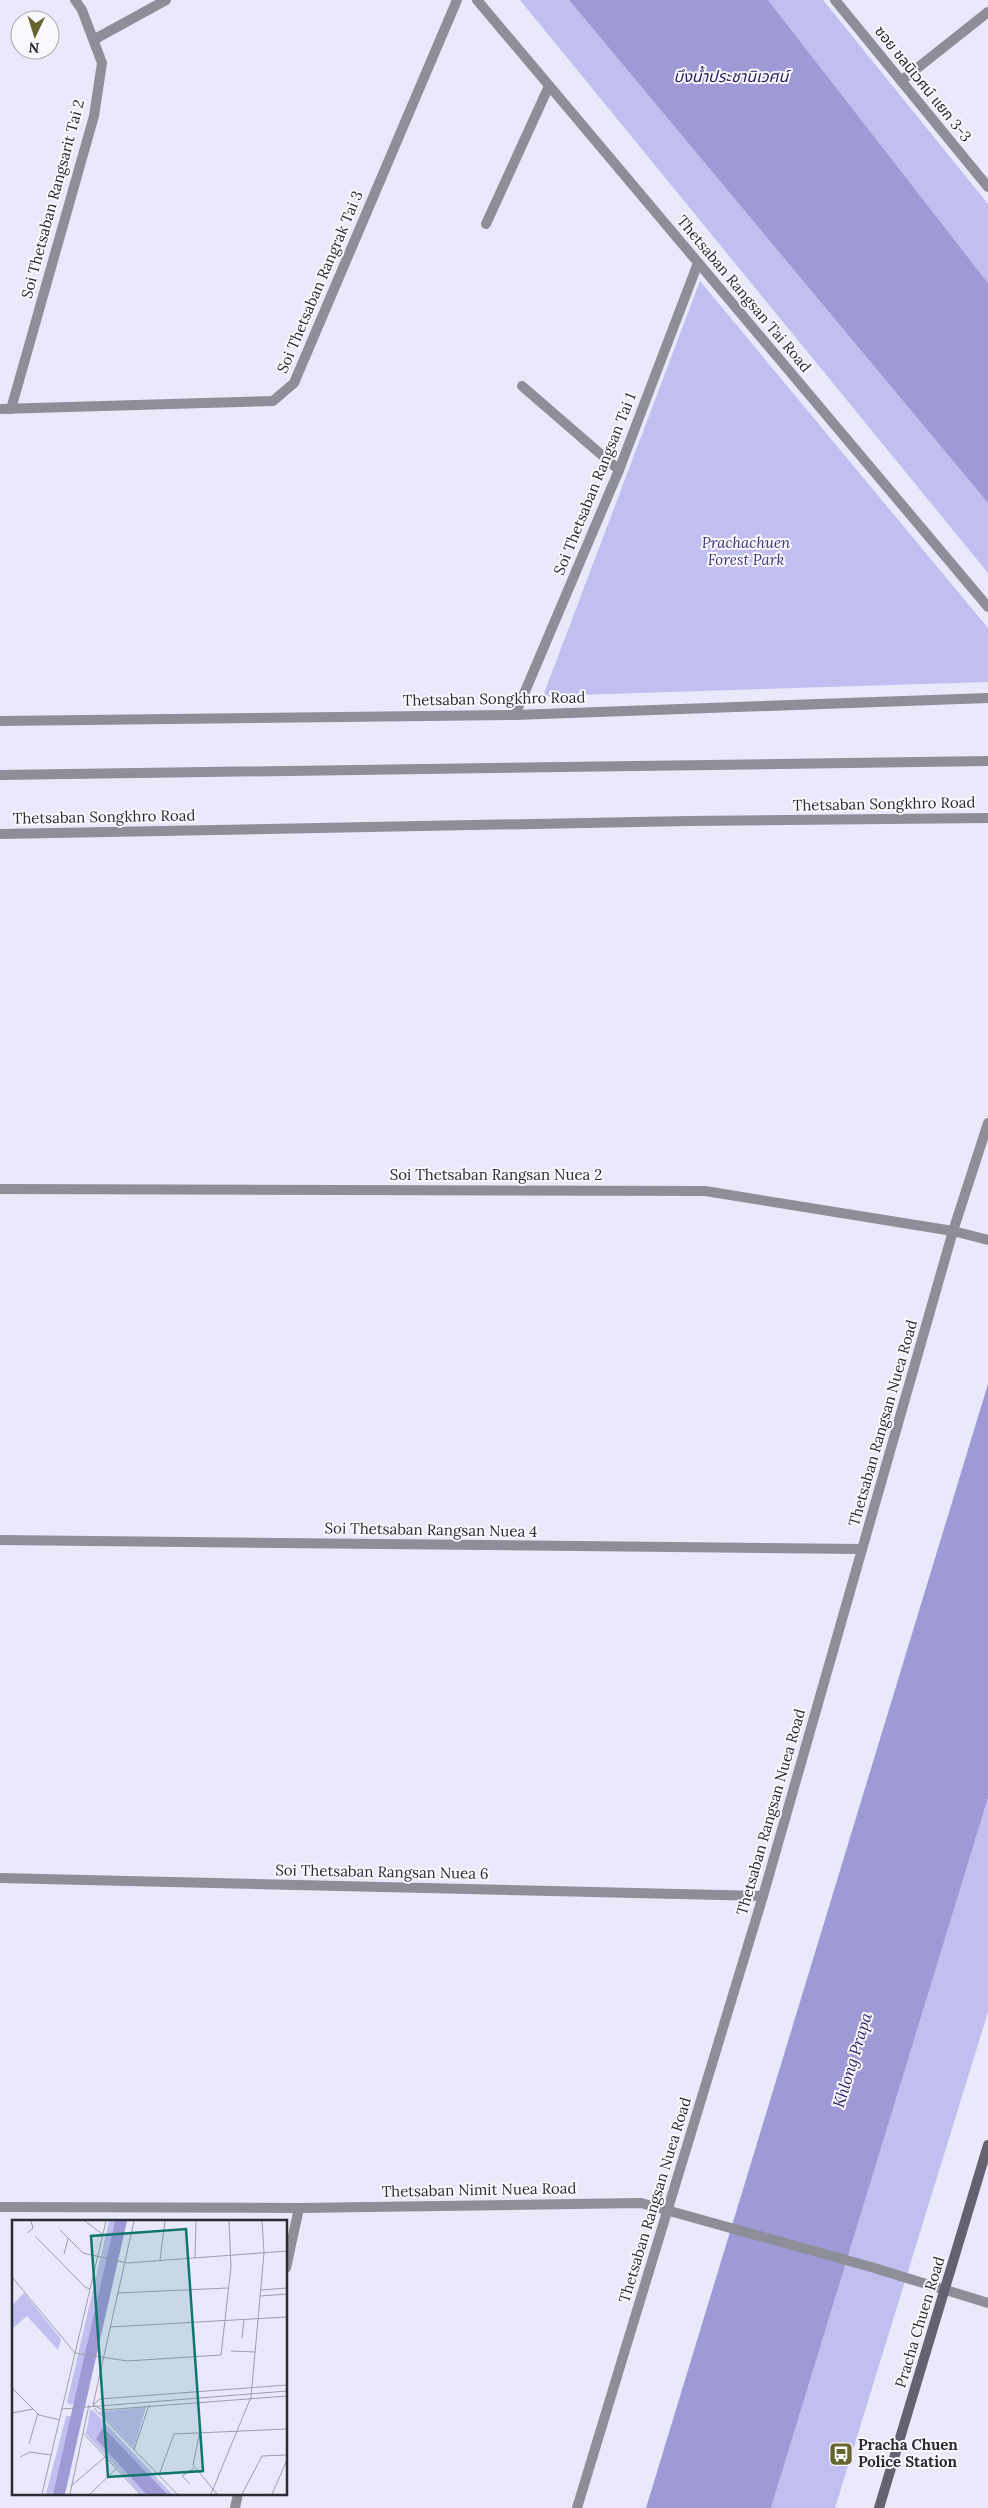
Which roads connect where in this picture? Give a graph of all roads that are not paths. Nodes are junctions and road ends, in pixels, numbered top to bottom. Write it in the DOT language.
graph roads {
  1 [pos="74,0"];
  2 [pos="166,0"];
  3 [pos="457,0"];
  4 [pos="477,0"];
  5 [pos="836,0"];
  6 [pos="988,12"];
  7 [pos="95,39"];
  8 [pos="902,81"];
  9 [pos="549,86"];
  10 [pos="988,187"];
  11 [pos="486,224"];
  12 [pos="698,262"];
  13 [pos="522,386"];
  14 [pos="5,409"];
  15 [pos="619,470"];
  16 [pos="988,607"];
  17 [pos="988,698"];
  18 [pos="515,715"];
  19 [pos="0,721"];
  20 [pos="988,761"];
  21 [pos="0,775"];
  22 [pos="988,818"];
  23 [pos="0,834"];
  24 [pos="988,1123"];
  25 [pos="0,1189"];
  26 [pos="953,1231"];
  27 [pos="988,1240"];
  28 [pos="0,1540"];
  29 [pos="862,1549"];
  30 [pos="0,1878"];
  31 [pos="763,1896"];
  32 [pos="988,2144"];
  33 [pos="0,2207"];
  34 [pos="299,2208"];
  35 [pos="668,2208"];
  36 [pos="288,2259"];
  37 [pos="945,2290"];
  38 [pos="988,2303"];
  39 [pos="577,2508"];
  40 [pos="879,2508"];
  1 -- 7 [label="street, Soi Thetsaban Rangsarit Tai 2"];
  2 -- 7 [label="street"];
  3 -- 14 [label="street, Soi Thetsaban Rangrak Tai 3"];
  4 -- 9 [label="street, Thetsaban Rangsan Tai Road"];
  5 -- 8 [label="street, ซอย ชลนิเวศน์ แยก 3-3"];
  6 -- 8 [label="street"];
  7 -- 14 [label="street, Soi Thetsaban Rangsarit Tai 2"];
  8 -- 10 [label="street, ซอย ชลนิเวศน์ แยก 3-3"];
  9 -- 11 [label="street"];
  9 -- 12 [label="street, Thetsaban Rangsan Tai Road"];
  12 -- 15 [label="street, Soi Thetsaban Rangsan Tai 1"];
  12 -- 16 [label="street, Thetsaban Rangsan Tai Road"];
  13 -- 15 [label="street"];
  15 -- 18 [label="street, Soi Thetsaban Rangsan Tai 1"];
  17 -- 18 [label="street, Thetsaban Songkhro Road"];
  18 -- 19 [label="street, Thetsaban Songkhro Road"];
  20 -- 21 [label="street"];
  22 -- 23 [label="street, Thetsaban Songkhro Road"];
  24 -- 26 [label="street, Thetsaban Rangsan Nuea Road"];
  25 -- 26 [label="street, Soi Thetsaban Rangsan Nuea 2"];
  26 -- 27 [label="street, Soi Thetsaban Rangsan Nuea 2"];
  26 -- 29 [label="street, Thetsaban Rangsan Nuea Road"];
  28 -- 29 [label="street, Soi Thetsaban Rangsan Nuea 4"];
  29 -- 31 [label="street, Thetsaban Rangsan Nuea Road"];
  30 -- 31 [label="street, Soi Thetsaban Rangsan Nuea 6"];
  31 -- 35 [label="street, Thetsaban Rangsan Nuea Road"];
  32 -- 37 [label="main road, Pracha Chuen Road"];
  33 -- 34 [label="street, Thetsaban Nimit Nuea Road"];
  34 -- 35 [label="street, Thetsaban Nimit Nuea Road"];
  34 -- 36 [label="street"];
  35 -- 37 [label="street, Thetsaban Nimit Nuea Road"];
  35 -- 39 [label="street, Thetsaban Rangsan Nuea Road"];
  37 -- 38 [label="street, Thetsaban Nimit Nuea Road"];
  37 -- 40 [label="main road, Pracha Chuen Road"];
}
